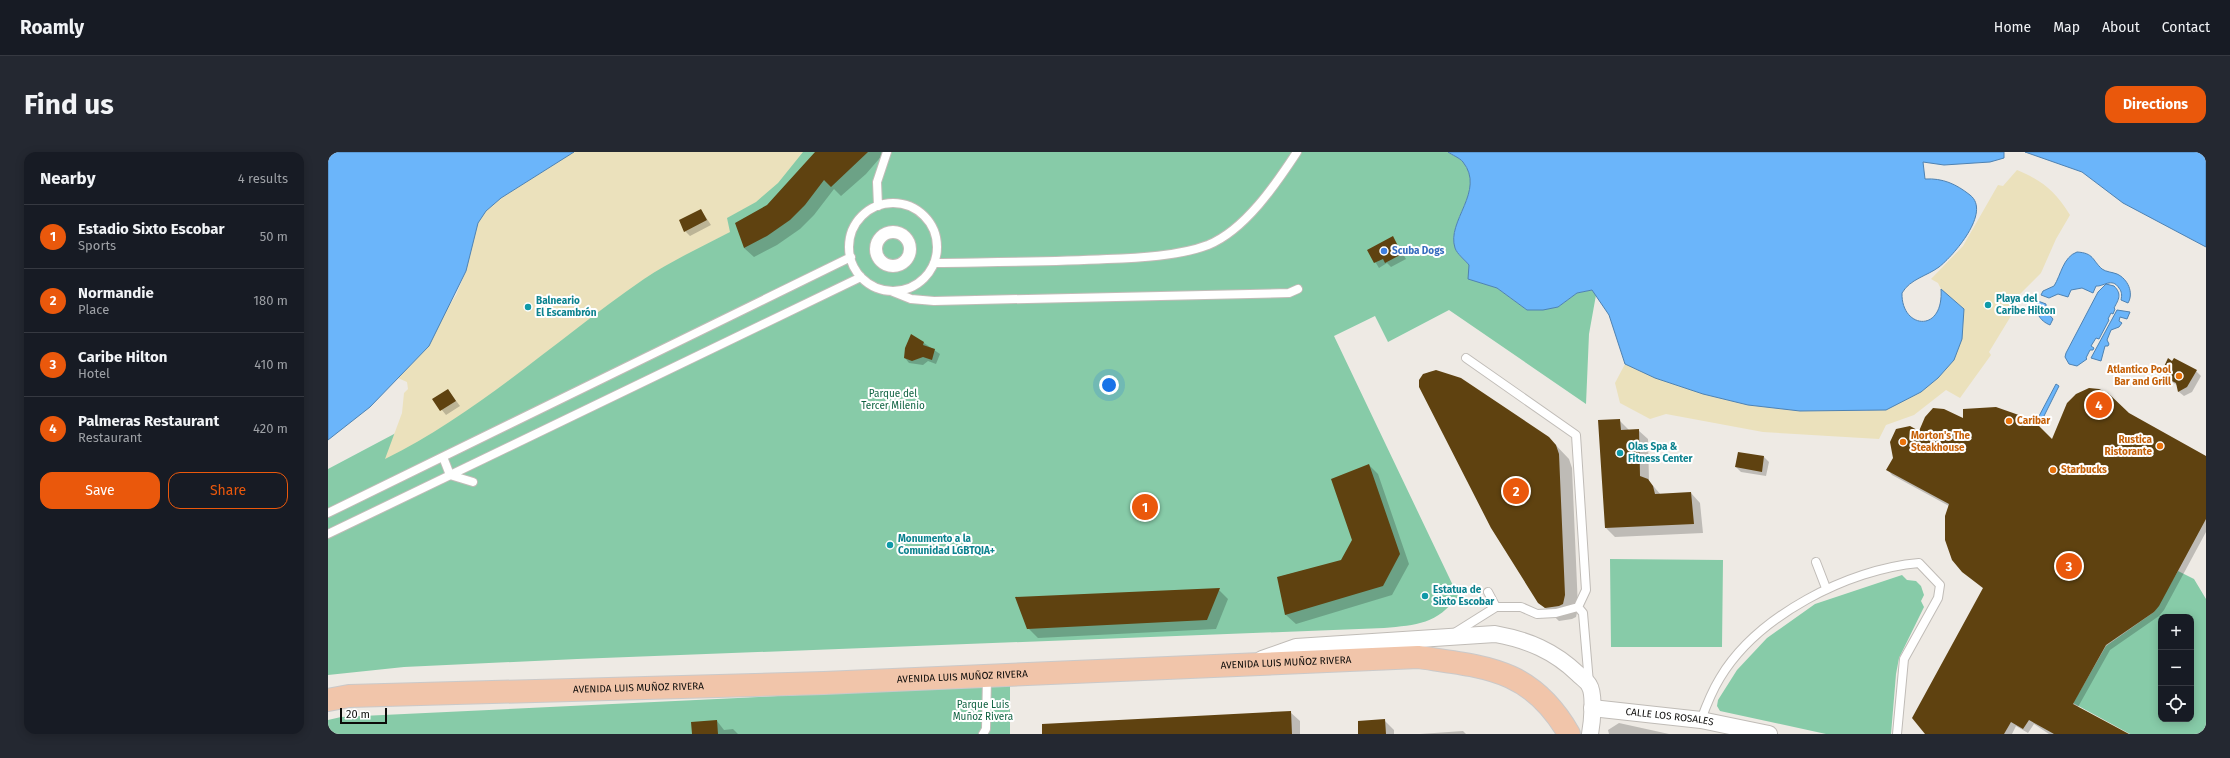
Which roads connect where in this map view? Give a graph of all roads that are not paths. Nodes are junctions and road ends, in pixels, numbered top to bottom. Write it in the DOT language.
graph roads {
  1 [pos="887,152"];
  2 [pos="1297,152"];
  3 [pos="878,206"];
  4 [pos="851,257"];
  5 [pos="934,263"];
  6 [pos="861,277"];
  7 [pos="1298,289"];
  8 [pos="891,291"];
  9 [pos="1466,358"];
  10 [pos="443,458"];
  11 [pos="450,475"];
  12 [pos="473,482"];
  13 [pos="328,512"];
  14 [pos="328,534"];
  15 [pos="1816,562"];
  16 [pos="1826,588"];
  17 [pos="1488,592"];
  18 [pos="1496,607"];
  19 [pos="1578,607"];
  20 [pos="1448,636"];
  21 [pos="1251,663"];
  22 [pos="987,676"];
  23 [pos="1590,685"];
  24 [pos="328,700"];
  25 [pos="1592,708"];
  26 [pos="1701,720"];
  27 [pos="986,732"];
  28 [pos="1569,734"];
  29 [pos="1590,734"];
  30 [pos="1769,734"];
  31 [pos="1897,734"];
  1 -- 3 [label="lane"];
  2 -- 5 [label="lane"];
  3 -- 4 [label="lane"];
  3 -- 5 [label="lane"];
  4 -- 6 [label="lane"];
  4 -- 10 [label="lane"];
  5 -- 8 [label="lane"];
  6 -- 8 [label="lane"];
  6 -- 11 [label="lane"];
  7 -- 8 [label="lane"];
  9 -- 19 [label="lane"];
  10 -- 11 [label="lane"];
  10 -- 13 [label="lane"];
  11 -- 12 [label="lane"];
  11 -- 14 [label="lane"];
  15 -- 16 [label="lane"];
  16 -- 26 [label="lane"];
  16 -- 31 [label="lane"];
  17 -- 18 [label="lane"];
  18 -- 19 [label="lane"];
  18 -- 20 [label="lane"];
  19 -- 23 [label="lane"];
  20 -- 21 [label="street"];
  20 -- 23 [label="street"];
  21 -- 22 [label="main road, AVENIDA LUIS MUÑOZ RIVERA"];
  21 -- 28 [label="main road, AVENIDA LUIS MUÑOZ RIVERA"];
  22 -- 24 [label="main road, AVENIDA LUIS MUÑOZ RIVERA"];
  22 -- 27 [label="lane"];
  23 -- 25 [label="street"];
  25 -- 26 [label="street, CALLE LOS ROSALES"];
  25 -- 29 [label="street"];
  26 -- 30 [label="street, CALLE LOS ROSALES"];
}
